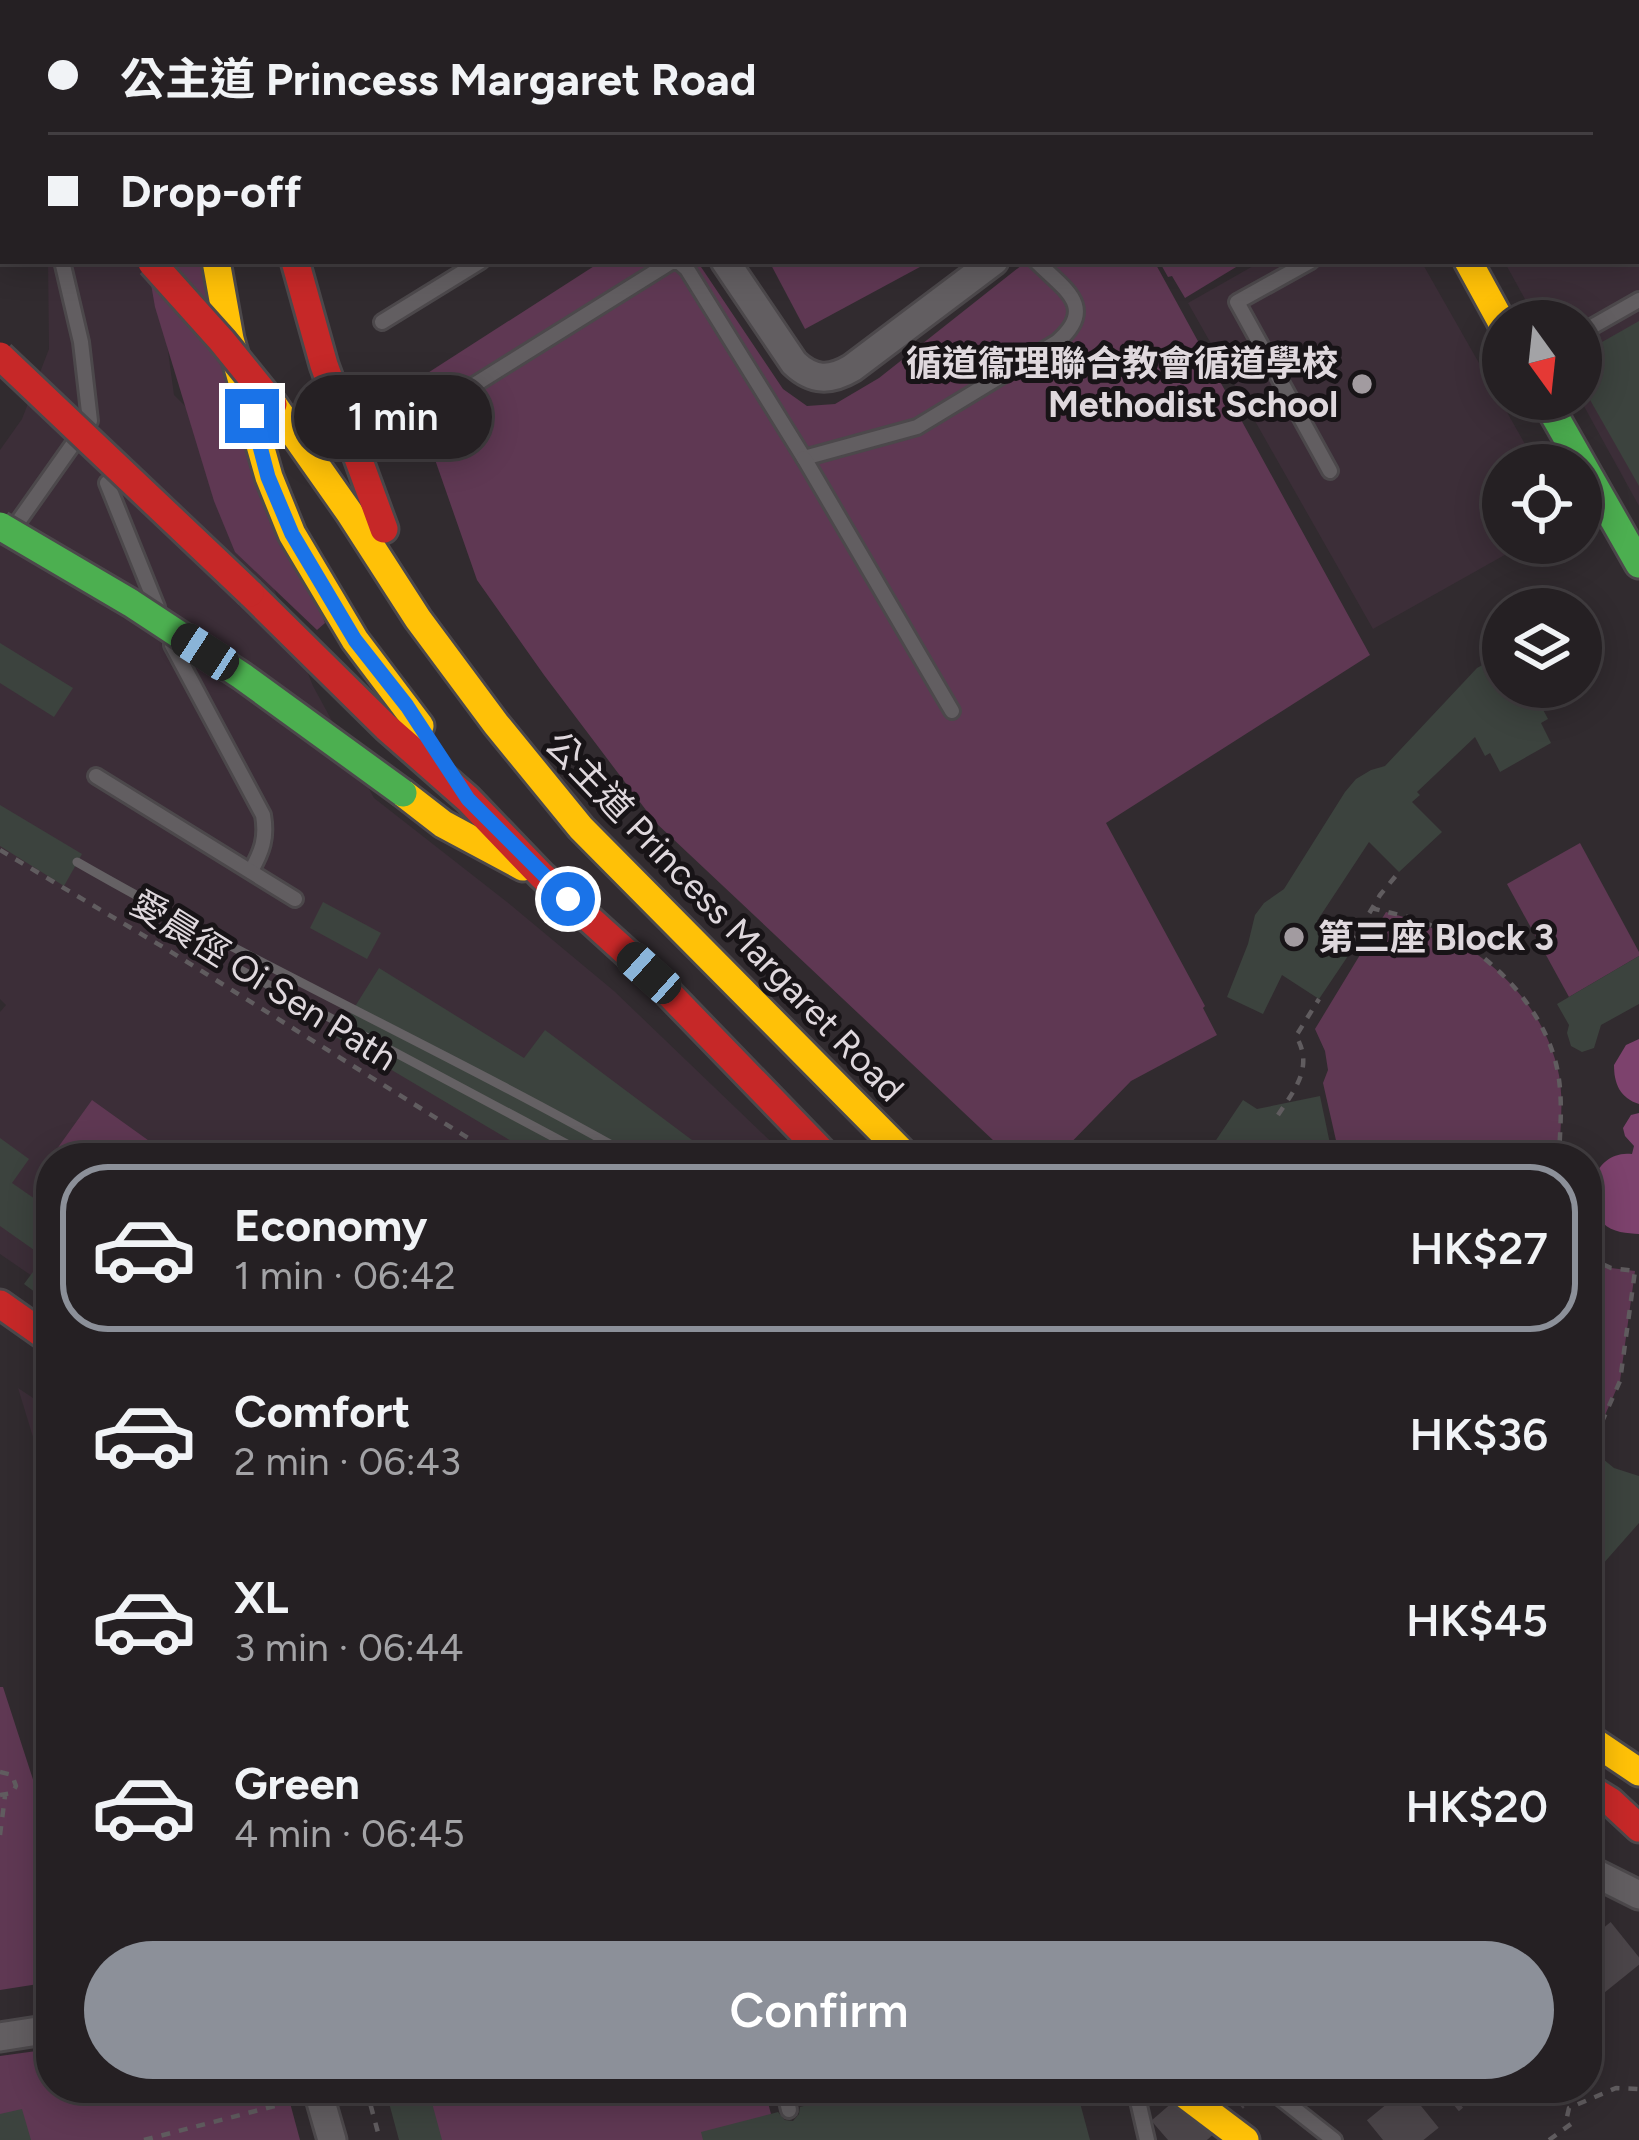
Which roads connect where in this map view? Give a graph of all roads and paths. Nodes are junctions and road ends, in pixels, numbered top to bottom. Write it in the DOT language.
graph roads {
  1 [pos="63,264"];
  2 [pos="153,264"];
  3 [pos="217,264"];
  4 [pos="296,264"];
  5 [pos="476,264"];
  6 [pos="667,264"];
  7 [pos="681,264"];
  8 [pos="727,264"];
  9 [pos="990,264"];
  10 [pos="1039,264"];
  11 [pos="1306,264"];
  12 [pos="1470,264"];
  13 [pos="1489,300"];
  14 [pos="1639,301"];
  15 [pos="1602,321"];
  16 [pos="382,322"];
  17 [pos="0,356"];
  18 [pos="434,410"];
  19 [pos="1557,420"];
  20 [pos="90,421"];
  21 [pos="804,458"];
  22 [pos="1330,471"];
  23 [pos="0,526"];
  24 [pos="0,547"];
  25 [pos="1639,564"];
  26 [pos="418,619"];
  27 [pos="952,711"];
  28 [pos="96,776"];
  29 [pos="468,799"];
  30 [pos="0,850"];
  31 [pos="251,871"];
  32 [pos="1399,872"];
  33 [pos="541,875"];
  34 [pos="296,899"];
  35 [pos="1371,908"];
  36 [pos="1351,944"];
  37 [pos="1319,999"];
  38 [pos="1277,1114"];
  39 [pos="476,1143"];
  40 [pos="813,1143"];
  41 [pos="893,1143"];
  42 [pos="1560,1143"];
  43 [pos="1602,1264"];
  44 [pos="0,1304"];
  45 [pos="36,1329"];
  46 [pos="1602,1425"];
  47 [pos="1602,1747"];
  48 [pos="0,1772"];
  49 [pos="1639,1772"];
  50 [pos="3,1796"];
  51 [pos="1602,1796"];
  52 [pos="1,1807"];
  53 [pos="1639,1828"];
  54 [pos="0,1835"];
  55 [pos="1602,1876"];
  56 [pos="1639,1895"];
  57 [pos="36,2031"];
  58 [pos="0,2037"];
  59 [pos="1639,2089"];
  60 [pos="1602,2093"];
  61 [pos="274,2103"];
  62 [pos="314,2103"];
  63 [pos="370,2103"];
  64 [pos="787,2103"];
  65 [pos="1138,2103"];
  66 [pos="1196,2103"];
  67 [pos="1287,2103"];
  68 [pos="1579,2103"];
  69 [pos="789,2110"];
  70 [pos="144,2140"];
  71 [pos="332,2140"];
  72 [pos="380,2140"];
  73 [pos="1147,2140"];
  74 [pos="1245,2140"];
  75 [pos="1334,2140"];
  76 [pos="1550,2140"];
  1 -- 20 [label="lane"];
  2 -- 26 [label="main road, 公主道 Princess Margaret Road, bridge"];
  3 -- 29 [label="main road"];
  4 -- 26 [label="main road"];
  5 -- 16 [label="lane"];
  6 -- 18 [label="lane"];
  7 -- 21 [label="lane"];
  8 -- 9 [label="street"];
  10 -- 21 [label="lane"];
  11 -- 22 [label="lane"];
  12 -- 13 [label="main road"];
  14 -- 15 [label="lane"];
  17 -- 29 [label="main road, bridge"];
  19 -- 25 [label="main road"];
  20 -- 24 [label="lane"];
  20 -- 31 [label="lane"];
  21 -- 27 [label="lane"];
  23 -- 33 [label="main road, bridge"];
  26 -- 41 [label="main road, 公主道 Princess Margaret Road"];
  28 -- 31 [label="lane"];
  29 -- 33 [label="main road"];
  30 -- 39 [label="path, 愛晨徑 Oi Sen Path"];
  31 -- 34 [label="lane"];
  32 -- 35 [label="path"];
  33 -- 40 [label="main road"];
  35 -- 36 [label="path"];
  35 -- 42 [label="path"];
  37 -- 38 [label="path"];
  43 -- 46 [label="path"];
  44 -- 45 [label="main road"];
  47 -- 49 [label="main road"];
  48 -- 50 [label="path"];
  50 -- 52 [label="path"];
  51 -- 53 [label="main road"];
  52 -- 54 [label="path"];
  55 -- 56 [label="street"];
  57 -- 58 [label="street"];
  59 -- 60 [label="path"];
  61 -- 70 [label="path"];
  62 -- 71 [label="street"];
  63 -- 72 [label="path"];
  64 -- 69 [label="lane"];
  65 -- 73 [label="lane"];
  66 -- 74 [label="main road"];
  67 -- 75 [label="lane"];
  68 -- 76 [label="path"];
}
